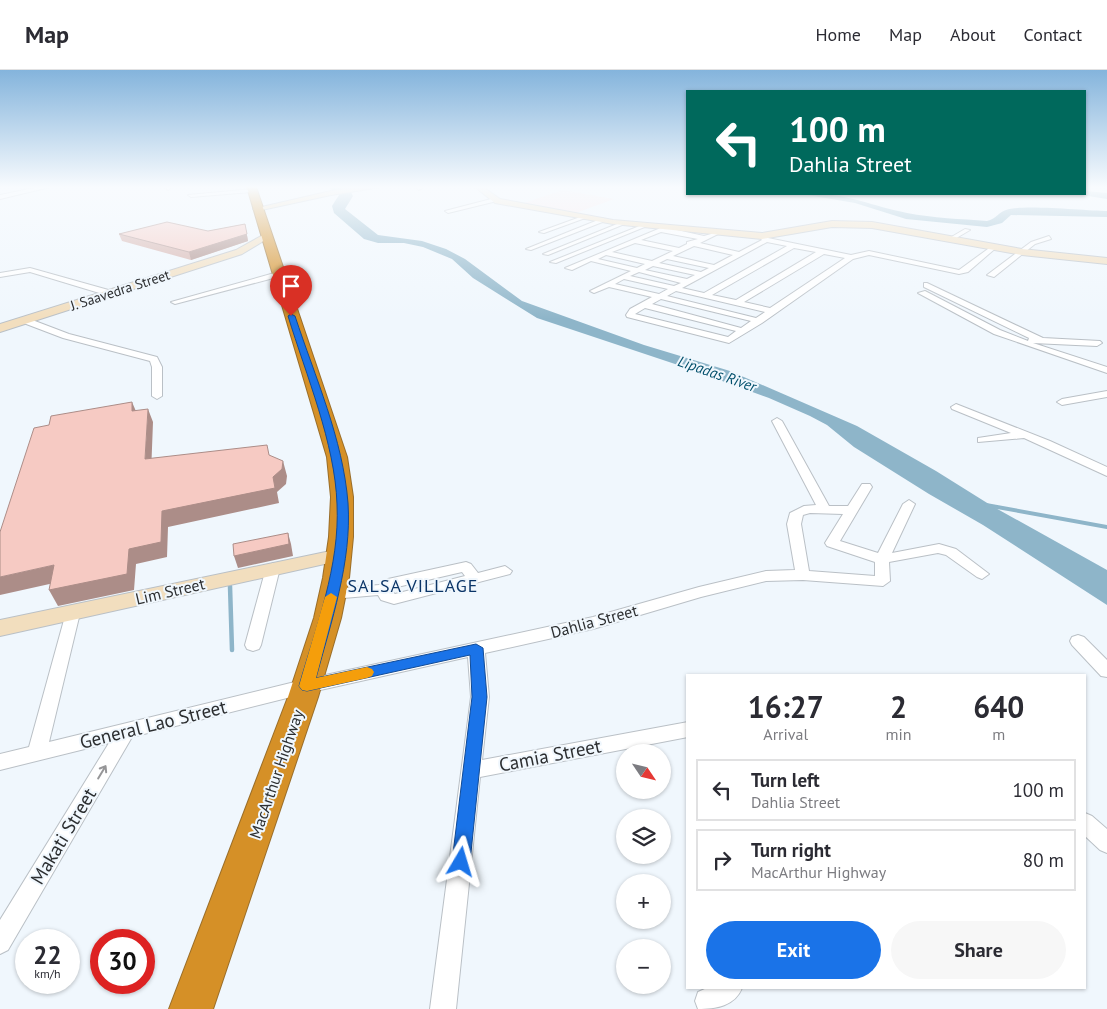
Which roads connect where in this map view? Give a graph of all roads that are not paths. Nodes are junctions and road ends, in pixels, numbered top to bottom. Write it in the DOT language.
graph roads {
  1 [pos="264,231"];
  2 [pos="545,231"];
  3 [pos="575,231"];
  4 [pos="604,231"];
  5 [pos="632,231"];
  6 [pos="658,231"];
  7 [pos="671,231"];
  8 [pos="677,231"];
  9 [pos="807,231"];
  10 [pos="907,231"];
  11 [pos="966,231"];
  12 [pos="542,232"];
  13 [pos="648,235"];
  14 [pos="715,236"];
  15 [pos="704,238"];
  16 [pos="764,238"];
  17 [pos="1049,238"];
  18 [pos="951,239"];
  19 [pos="634,241"];
  20 [pos="692,244"];
  21 [pos="794,245"];
  22 [pos="620,246"];
  23 [pos="742,246"];
  24 [pos="994,247"];
  25 [pos="751,248"];
  26 [pos="529,249"];
  27 [pos="638,250"];
  28 [pos="679,250"];
  29 [pos="823,251"];
  30 [pos="689,252"];
  31 [pos="1022,252"];
  32 [pos="606,253"];
  33 [pos="272,254"];
  34 [pos="546,254"];
  35 [pos="657,254"];
  36 [pos="740,254"];
  37 [pos="666,256"];
  38 [pos="851,257"];
  39 [pos="718,258"];
  40 [pos="591,259"];
  41 [pos="727,260"];
  42 [pos="1107,261"];
  43 [pos="554,262"];
  44 [pos="652,263"];
  45 [pos="715,267"];
  46 [pos="569,268"];
  47 [pos="637,270"];
  48 [pos="702,274"];
  49 [pos="0,275"];
  50 [pos="783,275"];
  51 [pos="991,275"];
  52 [pos="622,277"];
  53 [pos="688,282"];
  54 [pos="816,282"];
  55 [pos="607,284"];
  56 [pos="927,285"];
  57 [pos="675,289"];
  58 [pos="594,291"];
  59 [pos="941,292"];
  60 [pos="109,293"];
  61 [pos="705,296"];
  62 [pos="660,297"];
  63 [pos="175,302"];
  64 [pos="737,303"];
  65 [pos="645,305"];
  66 [pos="772,312"];
  67 [pos="24,320"];
  68 [pos="759,321"];
  69 [pos="0,328"];
  70 [pos="744,331"];
  71 [pos="1040,340"];
  72 [pos="1022,342"];
  73 [pos="1097,343"];
  74 [pos="1107,370"];
  75 [pos="1107,394"];
  76 [pos="158,396"];
  77 [pos="1062,402"];
  78 [pos="956,407"];
  79 [pos="777,421"];
  80 [pos="1026,435"];
  81 [pos="982,440"];
  82 [pos="1107,472"];
  83 [pos="866,487"];
  84 [pos="909,504"];
  85 [pos="824,508"];
  86 [pos="852,510"];
  87 [pos="340,554"];
  88 [pos="882,559"];
  89 [pos="273,568"];
  90 [pos="505,571"];
  91 [pos="982,574"];
  92 [pos="803,575"];
  93 [pos="332,594"];
  94 [pos="72,613"];
  95 [pos="0,628"];
  96 [pos="1078,641"];
  97 [pos="253,645"];
  98 [pos="476,648"];
  99 [pos="1107,671"];
  100 [pos="307,686"];
  101 [pos="686,729"];
  102 [pos="126,731"];
  103 [pos="37,753"];
  104 [pos="0,762"];
  105 [pos="472,770"];
  106 [pos="1086,824"];
  107 [pos="1107,843"];
  108 [pos="0,942"];
  109 [pos="728,989"];
  110 [pos="707,999"];
  111 [pos="191,1009"];
  112 [pos="443,1009"];
  1 -- 33 [label="highway, MacArthur Highway"];
  2 -- 12 [label="street"];
  3 -- 26 [label="street"];
  4 -- 34 [label="street"];
  5 -- 43 [label="street"];
  6 -- 13 [label="street"];
  7 -- 15 [label="street"];
  8 -- 14 [label="street"];
  9 -- 16 [label="street"];
  10 -- 18 [label="street"];
  11 -- 18 [label="street"];
  13 -- 19 [label="street"];
  13 -- 20 [label="street"];
  14 -- 15 [label="street"];
  14 -- 16 [label="street"];
  15 -- 20 [label="street"];
  16 -- 21 [label="street"];
  16 -- 25 [label="street"];
  17 -- 31 [label="street"];
  18 -- 24 [label="street"];
  19 -- 22 [label="street"];
  19 -- 28 [label="street"];
  20 -- 28 [label="street"];
  20 -- 36 [label="street"];
  21 -- 29 [label="street"];
  21 -- 61 [label="street"];
  22 -- 27 [label="street"];
  22 -- 32 [label="street"];
  23 -- 25 [label="street"];
  24 -- 31 [label="street"];
  24 -- 38 [label="street"];
  25 -- 36 [label="street"];
  28 -- 30 [label="street"];
  28 -- 37 [label="street"];
  29 -- 38 [label="street"];
  29 -- 50 [label="street"];
  31 -- 42 [label="street"];
  31 -- 51 [label="street"];
  32 -- 40 [label="street"];
  32 -- 44 [label="street"];
  33 -- 60 [label="street, J. Saavedra Street"];
  33 -- 63 [label="street"];
  33 -- 87 [label="highway, MacArthur Highway"];
  35 -- 37 [label="street"];
  36 -- 41 [label="street"];
  37 -- 44 [label="street"];
  37 -- 45 [label="street"];
  38 -- 54 [label="street"];
  39 -- 41 [label="street"];
  40 -- 46 [label="street"];
  40 -- 47 [label="street"];
  41 -- 45 [label="street"];
  44 -- 47 [label="street"];
  44 -- 48 [label="street"];
  45 -- 48 [label="street"];
  47 -- 52 [label="street"];
  47 -- 53 [label="street"];
  48 -- 53 [label="street"];
  49 -- 60 [label="street"];
  50 -- 54 [label="street"];
  50 -- 64 [label="street"];
  52 -- 55 [label="street"];
  52 -- 57 [label="street"];
  53 -- 57 [label="street"];
  54 -- 66 [label="street"];
  55 -- 58 [label="street"];
  55 -- 62 [label="street"];
  56 -- 59 [label="street"];
  57 -- 61 [label="street"];
  57 -- 62 [label="street"];
  59 -- 71 [label="street"];
  59 -- 72 [label="street"];
  60 -- 67 [label="street, J. Saavedra Street"];
  61 -- 64 [label="street"];
  62 -- 65 [label="street"];
  62 -- 68 [label="street"];
  64 -- 66 [label="street"];
  65 -- 70 [label="street"];
  65 -- 70 [label="street"];
  66 -- 68 [label="street"];
  67 -- 69 [label="street, J. Saavedra Street"];
  67 -- 76 [label="street"];
  68 -- 70 [label="street"];
  71 -- 72 [label="street"];
  71 -- 73 [label="street"];
  72 -- 74 [label="street"];
  75 -- 77 [label="street"];
  78 -- 80 [label="street"];
  79 -- 85 [label="street"];
  80 -- 81 [label="street"];
  80 -- 82 [label="street"];
  83 -- 86 [label="street"];
  84 -- 88 [label="street"];
  85 -- 86 [label="street"];
  85 -- 92 [label="street"];
  86 -- 88 [label="street"];
  87 -- 89 [label="street, Lim Street"];
  87 -- 93 [label="highway, MacArthur Highway"];
  88 -- 91 [label="street"];
  88 -- 92 [label="street, Dahlia Street"];
  89 -- 94 [label="street, Lim Street"];
  89 -- 97 [label="street"];
  90 -- 93 [label="street"];
  92 -- 98 [label="street, Dahlia Street"];
  93 -- 100 [label="highway, MacArthur Highway"];
  94 -- 95 [label="street, Lim Street"];
  94 -- 103 [label="street"];
  96 -- 99 [label="street"];
  98 -- 100 [label="street, Dahlia Street"];
  98 -- 105 [label="street"];
  100 -- 102 [label="street, General Lao Street"];
  100 -- 111 [label="highway, MacArthur Highway"];
  101 -- 105 [label="street, Camia Street"];
  102 -- 103 [label="street, General Lao Street"];
  108 -- 102 [label="street, Makati Street, one-way"];
  103 -- 104 [label="street, General Lao Street"];
  105 -- 112 [label="street"];
  106 -- 107 [label="street"];
  109 -- 110 [label="street"];
}
